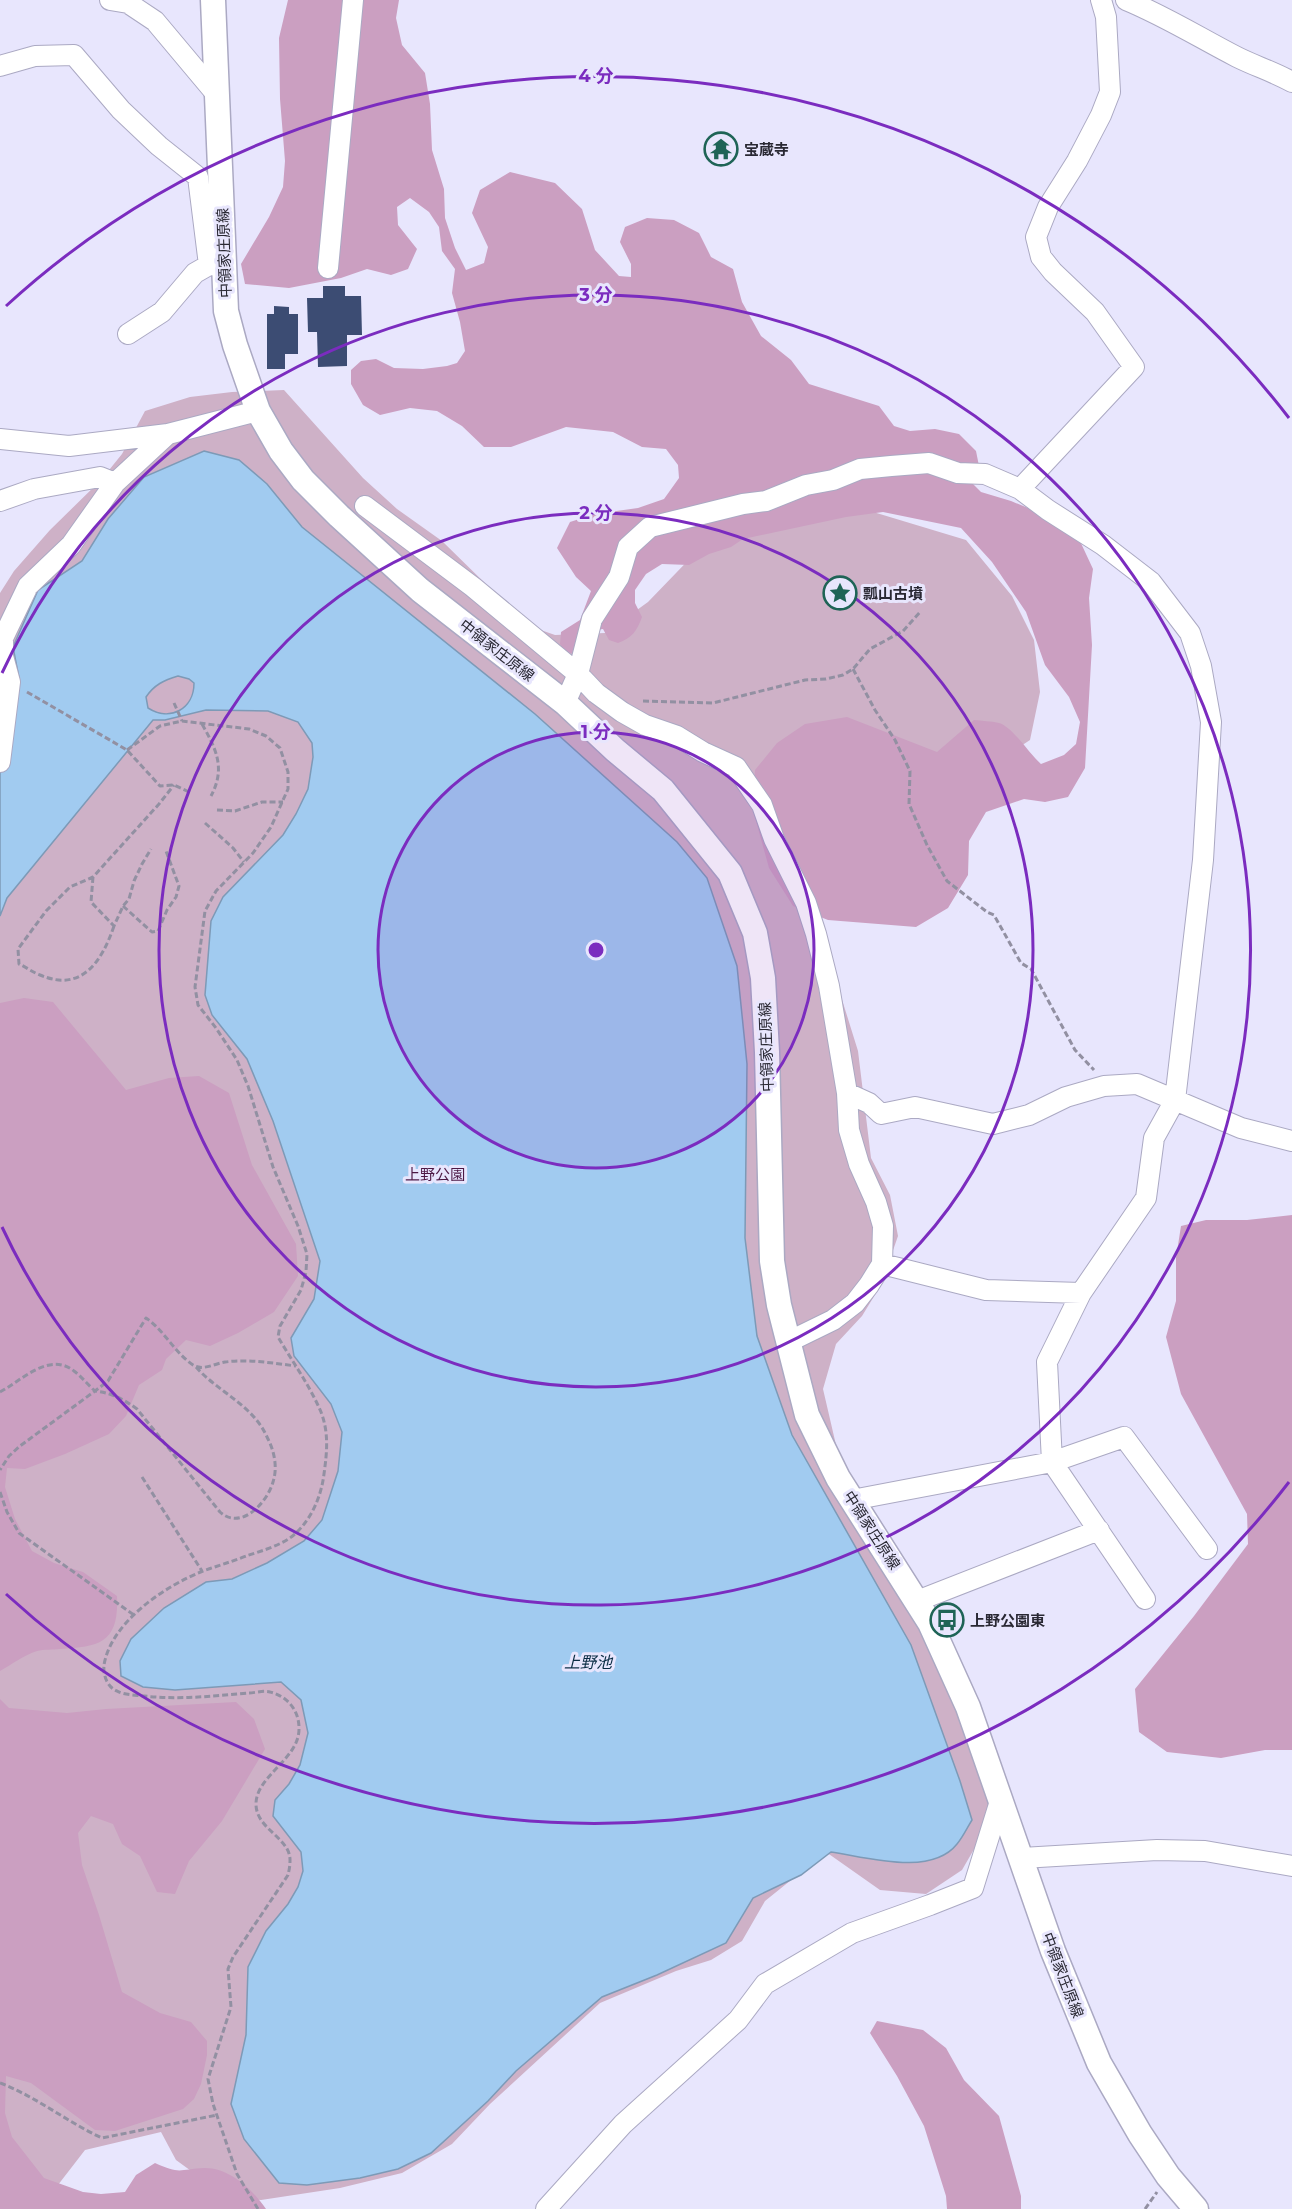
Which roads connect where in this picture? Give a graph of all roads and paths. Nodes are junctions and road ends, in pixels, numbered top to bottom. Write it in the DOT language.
graph roads {
  1 [pos="110,0"];
  2 [pos="213,0"];
  3 [pos="352,0"];
  4 [pos="1101,0"];
  5 [pos="1126,0"];
  6 [pos="0,66"];
  7 [pos="1292,82"];
  8 [pos="217,95"];
  9 [pos="217,265"];
  10 [pos="328,268"];
  11 [pos="128,334"];
  12 [pos="258,411"];
  13 [pos="168,434"];
  14 [pos="0,439"];
  15 [pos="115,483"];
  16 [pos="1020,489"];
  17 [pos="0,501"];
  18 [pos="365,506"];
  19 [pos="921,611"];
  20 [pos="853,669"];
  21 [pos="578,674"];
  22 [pos="10,682"];
  23 [pos="633,697"];
  24 [pos="174,703"];
  25 [pos="565,703"];
  26 [pos="182,721"];
  27 [pos="202,724"];
  28 [pos="127,750"];
  29 [pos="0,762"];
  30 [pos="174,785"];
  31 [pos="189,792"];
  32 [pos="212,796"];
  33 [pos="283,802"];
  34 [pos="217,810"];
  35 [pos="205,823"];
  36 [pos="151,849"];
  37 [pos="166,851"];
  38 [pos="244,862"];
  39 [pos="93,877"];
  40 [pos="123,906"];
  41 [pos="114,926"];
  42 [pos="1104,1086"];
  43 [pos="847,1093"];
  44 [pos="1175,1100"];
  45 [pos="1292,1141"];
  46 [pos="882,1264"];
  47 [pos="1081,1293"];
  48 [pos="788,1342"];
  49 [pos="296,1366"];
  50 [pos="196,1367"];
  51 [pos="95,1391"];
  52 [pos="0,1392"];
  53 [pos="1052,1462"];
  54 [pos="0,1470"];
  55 [pos="142,1477"];
  56 [pos="0,1492"];
  57 [pos="852,1500"];
  58 [pos="1099,1530"];
  59 [pos="1207,1549"];
  60 [pos="202,1571"];
  61 [pos="1145,1599"];
  62 [pos="916,1601"];
  63 [pos="134,1615"];
  64 [pos="1001,1798"];
  65 [pos="1022,1858"];
  66 [pos="1292,1866"];
  67 [pos="0,2083"];
  68 [pos="216,2115"];
  69 [pos="258,2209"];
  70 [pos="546,2209"];
  71 [pos="1196,2209"];
  1 -- 8 [label="street"];
  2 -- 8 [label="main road, 中領家庄原線"];
  3 -- 10 [label="street"];
  4 -- 16 [label="street"];
  5 -- 7 [label="street"];
  6 -- 9 [label="street"];
  8 -- 9 [label="main road, 中領家庄原線"];
  9 -- 11 [label="street"];
  9 -- 12 [label="main road, 中領家庄原線"];
  12 -- 13 [label="street"];
  12 -- 25 [label="main road, 中領家庄原線"];
  13 -- 14 [label="street"];
  13 -- 15 [label="street"];
  15 -- 17 [label="street"];
  15 -- 22 [label="street"];
  16 -- 21 [label="street"];
  16 -- 44 [label="street"];
  18 -- 21 [label="street"];
  19 -- 20 [label="path"];
  20 -- 23 [label="path"];
  20 -- 42 [label="path"];
  21 -- 25 [label="street"];
  21 -- 43 [label="street"];
  22 -- 28 [label="path"];
  22 -- 29 [label="street"];
  24 -- 26 [label="path"];
  25 -- 48 [label="main road, 中領家庄原線"];
  26 -- 27 [label="path"];
  26 -- 28 [label="path"];
  27 -- 32 [label="path"];
  27 -- 33 [label="path"];
  28 -- 30 [label="path"];
  30 -- 31 [label="path"];
  30 -- 39 [label="path"];
  33 -- 34 [label="path"];
  33 -- 38 [label="path"];
  35 -- 38 [label="path"];
  36 -- 40 [label="path"];
  37 -- 40 [label="path"];
  38 -- 49 [label="path"];
  39 -- 41 [label="path"];
  39 -- 41 [label="path"];
  40 -- 41 [label="path"];
  42 -- 43 [label="street"];
  42 -- 44 [label="street"];
  43 -- 46 [label="street"];
  44 -- 45 [label="street"];
  44 -- 47 [label="street"];
  46 -- 47 [label="street"];
  46 -- 48 [label="street"];
  47 -- 53 [label="street"];
  48 -- 57 [label="main road, 中領家庄原線"];
  49 -- 50 [label="path"];
  49 -- 60 [label="path"];
  50 -- 51 [label="path"];
  50 -- 51 [label="path"];
  51 -- 52 [label="path"];
  51 -- 54 [label="path"];
  53 -- 57 [label="street"];
  53 -- 58 [label="street"];
  53 -- 59 [label="street"];
  55 -- 60 [label="path"];
  56 -- 63 [label="path"];
  57 -- 62 [label="main road, 中領家庄原線"];
  58 -- 61 [label="street"];
  58 -- 62 [label="street"];
  60 -- 63 [label="path"];
  62 -- 64 [label="main road, 中領家庄原線"];
  63 -- 68 [label="path"];
  64 -- 65 [label="main road, 中領家庄原線"];
  64 -- 70 [label="street"];
  65 -- 66 [label="street"];
  65 -- 71 [label="main road, 中領家庄原線"];
  67 -- 68 [label="path"];
  68 -- 69 [label="path"];
}
